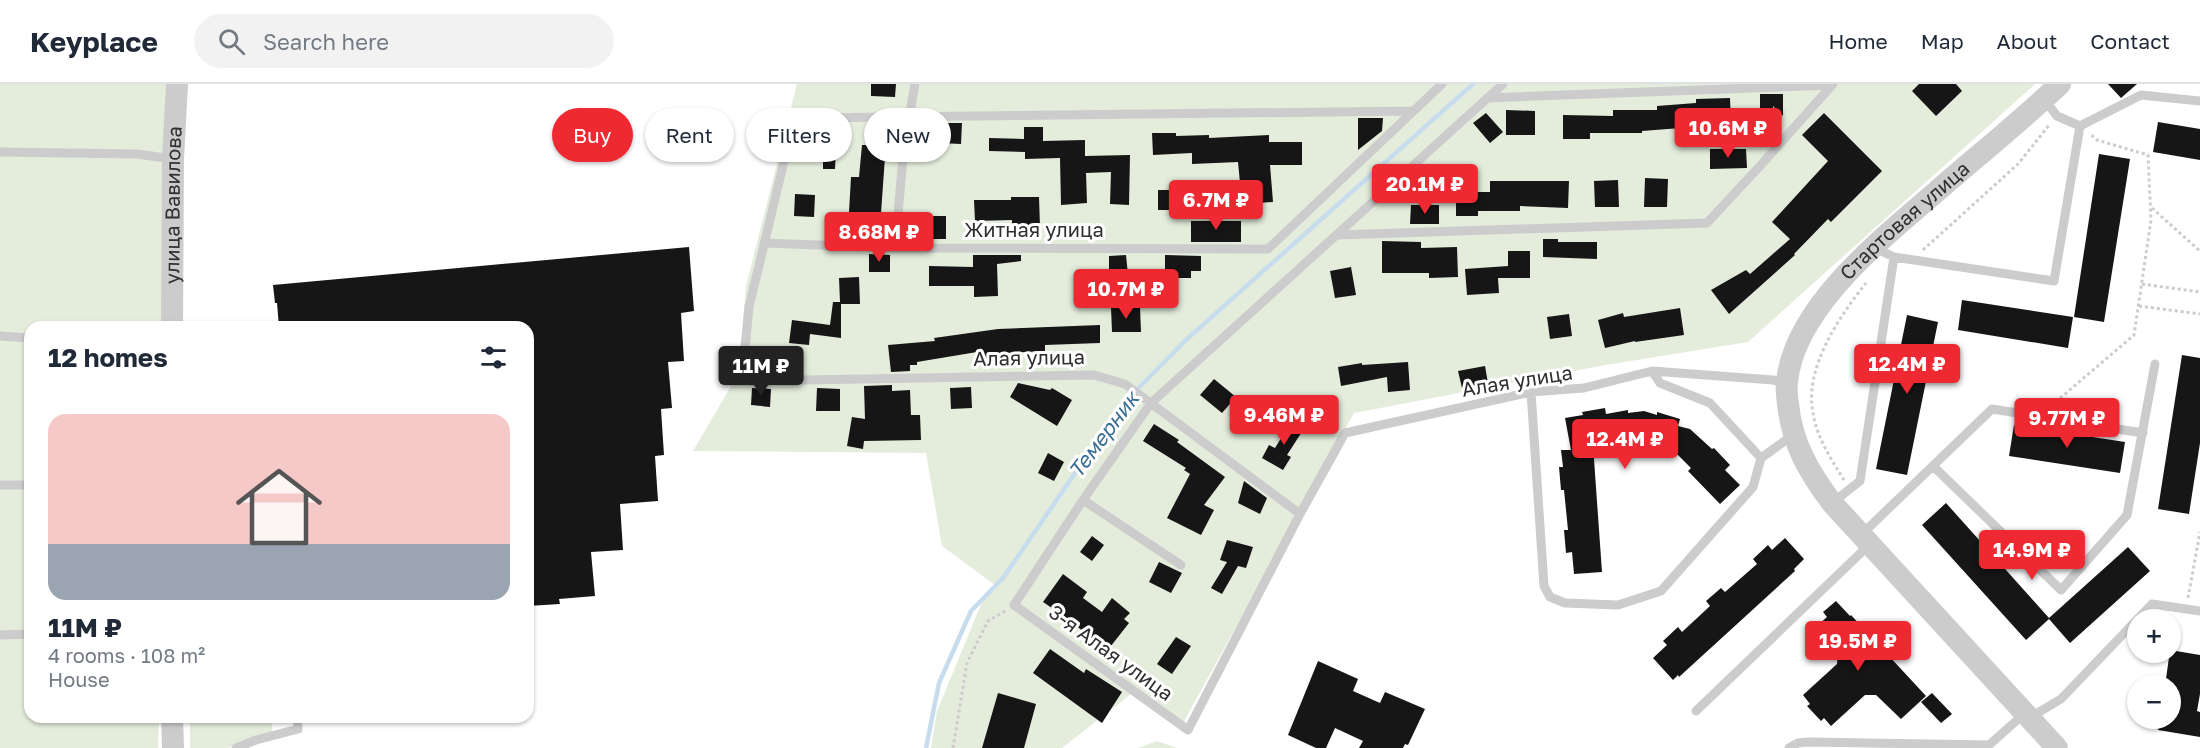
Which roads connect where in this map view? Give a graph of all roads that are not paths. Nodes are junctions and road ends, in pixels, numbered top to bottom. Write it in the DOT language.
graph roads {
  1 [pos="177,84"];
  2 [pos="915,84"];
  3 [pos="1442,84"];
  4 [pos="1503,84"];
  5 [pos="1832,84"];
  6 [pos="1487,98"];
  7 [pos="2054,100"];
  8 [pos="2200,101"];
  9 [pos="911,108"];
  10 [pos="1412,111"];
  11 [pos="951,117"];
  12 [pos="864,118"];
  13 [pos="2080,126"];
  14 [pos="0,152"];
  15 [pos="173,159"];
  16 [pos="903,162"];
  17 [pos="1337,235"];
  18 [pos="764,243"];
  19 [pos="1872,247"];
  20 [pos="896,248"];
  21 [pos="1894,257"];
  22 [pos="172,321"];
  23 [pos="0,336"];
  24 [pos="24,338"];
  25 [pos="744,360"];
  26 [pos="2155,364"];
  27 [pos="1652,371"];
  28 [pos="750,381"];
  29 [pos="1786,383"];
  30 [pos="1531,392"];
  31 [pos="1151,402"];
  32 [pos="2143,433"];
  33 [pos="1793,435"];
  34 [pos="1761,458"];
  35 [pos="1933,466"];
  36 [pos="0,485"];
  37 [pos="24,485"];
  38 [pos="1083,500"];
  39 [pos="1832,503"];
  40 [pos="1300,514"];
  41 [pos="1866,539"];
  42 [pos="1181,566"];
  43 [pos="2200,611"];
  44 [pos="24,634"];
  45 [pos="0,635"];
  46 [pos="1696,711"];
  47 [pos="2027,715"];
  48 [pos="172,723"];
  49 [pos="298,723"];
  50 [pos="1188,730"];
  51 [pos="173,748"];
  52 [pos="236,748"];
  53 [pos="1789,748"];
  54 [pos="2057,748"];
  1 -- 15 [label="street, улица Вавилова"];
  2 -- 9 [label="lane"];
  3 -- 10 [label="lane"];
  4 -- 6 [label="lane"];
  5 -- 6 [label="lane"];
  5 -- 17 [label="lane"];
  6 -- 17 [label="lane"];
  7 -- 13 [label="lane"];
  7 -- 19 [label="street, Стартовая улица"];
  8 -- 13 [label="lane"];
  10 -- 11 [label="lane"];
  10 -- 20 [label="lane, Житная улица"];
  12 -- 18 [label="lane"];
  13 -- 21 [label="lane"];
  14 -- 15 [label="lane"];
  15 -- 22 [label="street, улица Вавилова"];
  16 -- 20 [label="lane"];
  17 -- 31 [label="lane"];
  18 -- 20 [label="lane, Житная улица"];
  18 -- 25 [label="lane"];
  19 -- 21 [label="lane"];
  19 -- 29 [label="street, Стартовая улица"];
  21 -- 39 [label="lane"];
  23 -- 24 [label="lane"];
  26 -- 32 [label="lane"];
  27 -- 29 [label="lane, Алая улица"];
  27 -- 30 [label="lane, Алая улица"];
  27 -- 34 [label="lane"];
  28 -- 31 [label="lane, Алая улица"];
  29 -- 33 [label="street"];
  30 -- 34 [label="lane"];
  30 -- 40 [label="lane, Алая улица"];
  31 -- 38 [label="lane"];
  31 -- 40 [label="lane, Алая улица"];
  32 -- 35 [label="lane"];
  32 -- 35 [label="lane"];
  33 -- 34 [label="lane"];
  33 -- 39 [label="street"];
  35 -- 41 [label="lane"];
  36 -- 37 [label="lane"];
  38 -- 42 [label="lane"];
  38 -- 50 [label="lane, 3-я Алая улица"];
  39 -- 41 [label="street"];
  40 -- 50 [label="lane, Алая улица"];
  41 -- 46 [label="lane"];
  41 -- 47 [label="street"];
  43 -- 47 [label="lane"];
  44 -- 45 [label="lane"];
  47 -- 53 [label="lane"];
  47 -- 54 [label="street"];
  48 -- 51 [label="street"];
  49 -- 52 [label="lane"];
}
